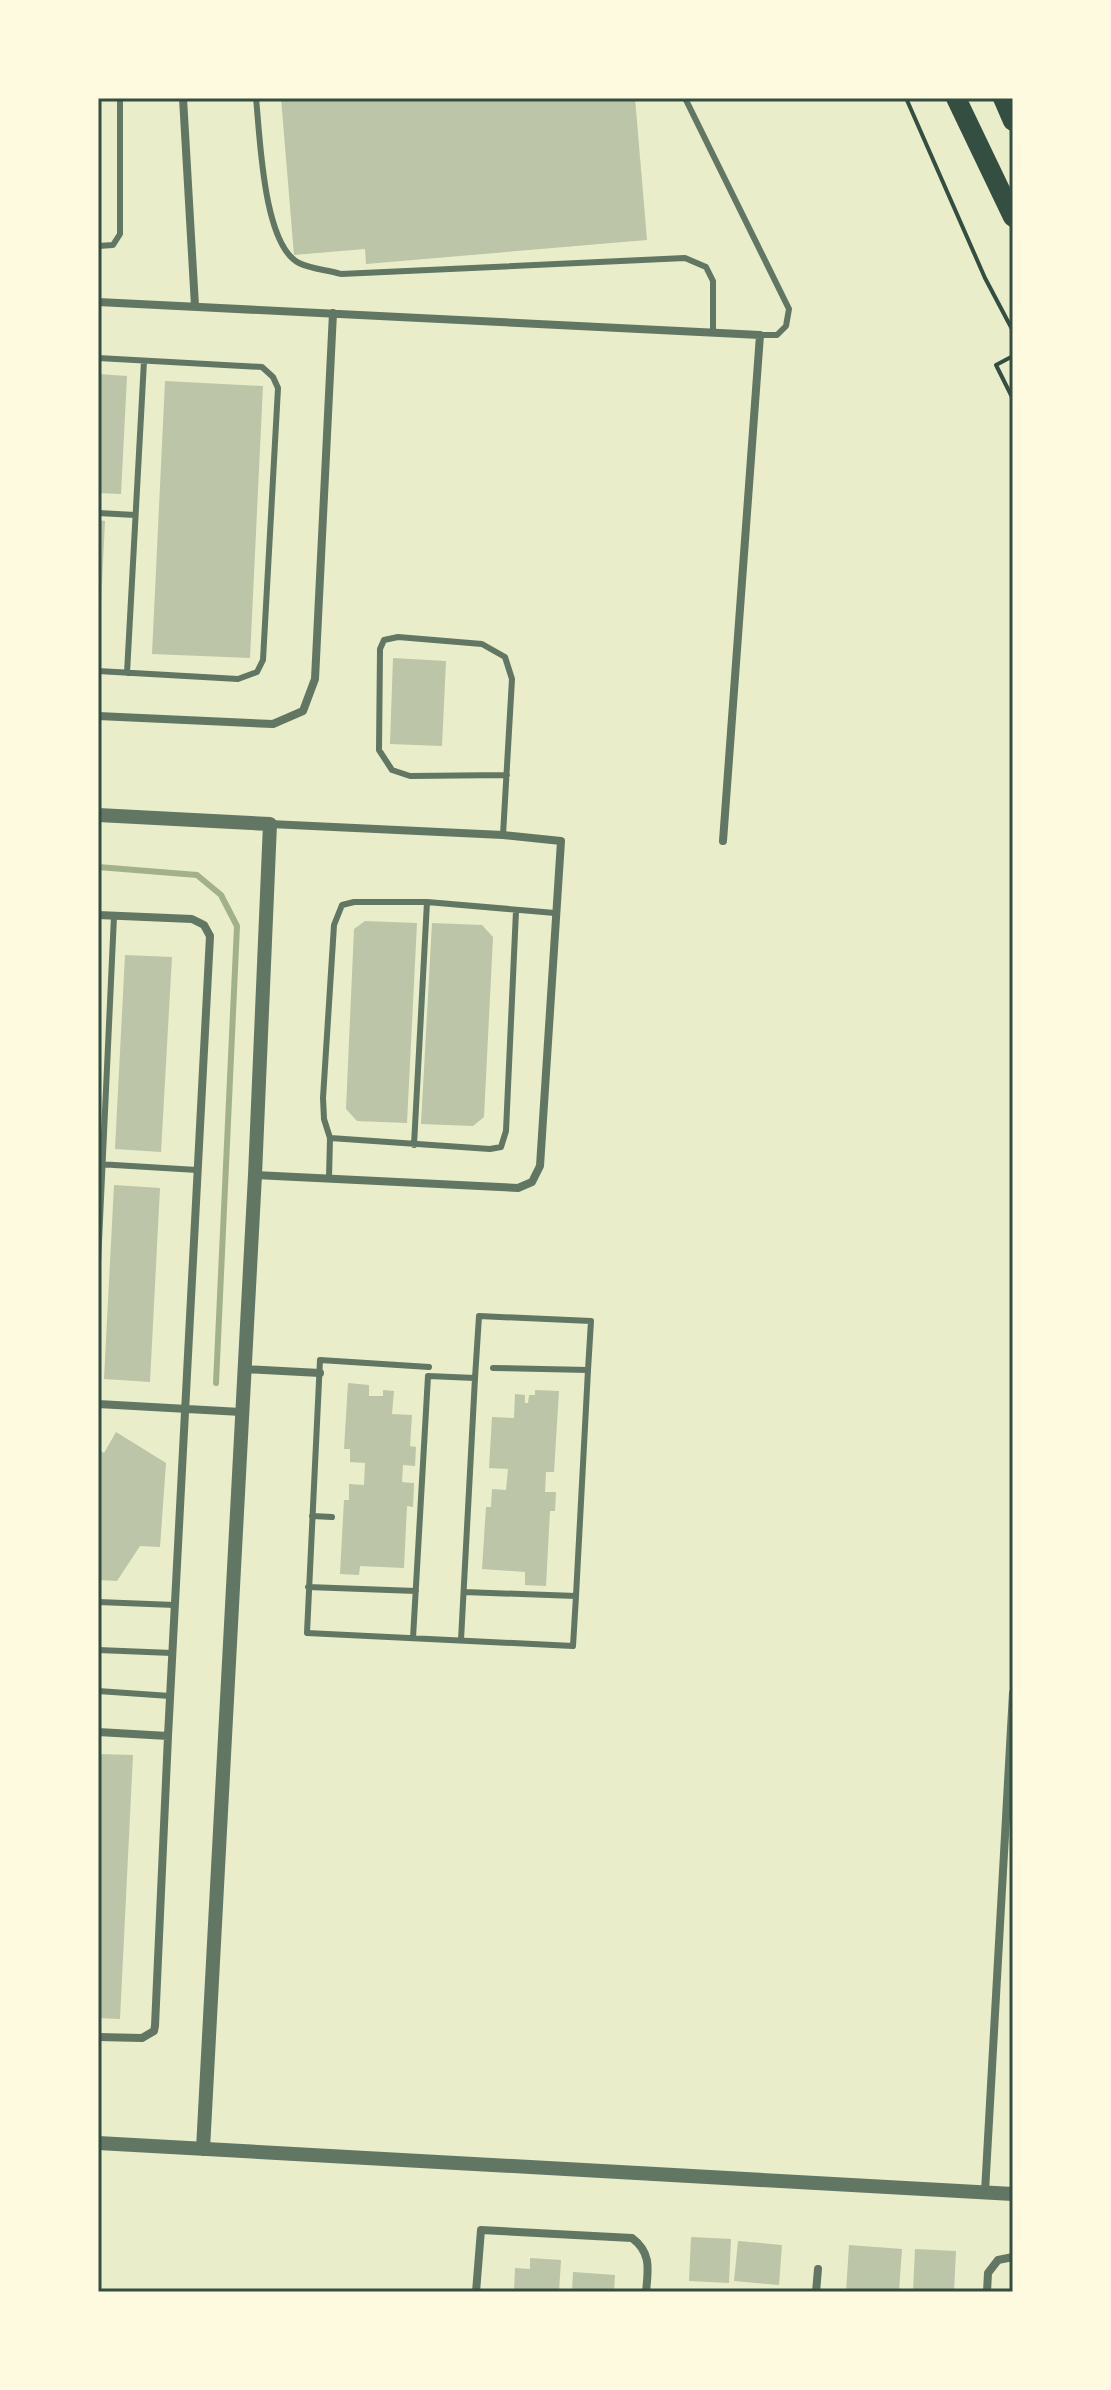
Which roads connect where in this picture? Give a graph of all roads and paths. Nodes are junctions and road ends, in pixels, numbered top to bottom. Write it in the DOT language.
graph roads {
  1 [pos="120,98"];
  2 [pos="183,98"];
  3 [pos="256,98"];
  4 [pos="685,98"];
  5 [pos="906,98"];
  6 [pos="956,98"];
  7 [pos="1003,98"];
  8 [pos="1013,121"];
  9 [pos="1013,217"];
  10 [pos="98,246"];
  11 [pos="98,302"];
  12 [pos="195,306"];
  13 [pos="333,313"];
  14 [pos="1013,331"];
  15 [pos="713,332"];
  16 [pos="760,335"];
  17 [pos="1013,356"];
  18 [pos="98,358"];
  19 [pos="144,361"];
  20 [pos="1013,399"];
  21 [pos="98,513"];
  22 [pos="135,515"];
  23 [pos="98,671"];
  24 [pos="127,673"];
  25 [pos="98,716"];
  26 [pos="507,775"];
  27 [pos="98,815"];
  28 [pos="270,824"];
  29 [pos="503,835"];
  30 [pos="723,841"];
  31 [pos="427,902"];
  32 [pos="516,911"];
  33 [pos="555,913"];
  34 [pos="98,915"];
  35 [pos="114,916"];
  36 [pos="330,1138"];
  37 [pos="414,1145"];
  38 [pos="100,1164"];
  39 [pos="197,1170"];
  40 [pos="255,1175"];
  41 [pos="329,1178"];
  42 [pos="98,1263"];
  43 [pos="429,1367"];
  44 [pos="493,1368"];
  45 [pos="244,1369"];
  46 [pos="588,1370"];
  47 [pos="320,1373"];
  48 [pos="475,1378"];
  49 [pos="98,1404"];
  50 [pos="185,1410"];
  51 [pos="241,1412"];
  52 [pos="312,1516"];
  53 [pos="332,1517"];
  54 [pos="308,1587"];
  55 [pos="416,1591"];
  56 [pos="464,1592"];
  57 [pos="576,1596"];
  58 [pos="98,1602"];
  59 [pos="175,1605"];
  60 [pos="413,1638"];
  61 [pos="461,1640"];
  62 [pos="98,1650"];
  63 [pos="172,1653"];
  64 [pos="98,1691"];
  65 [pos="1013,1693"];
  66 [pos="170,1696"];
  67 [pos="98,1732"];
  68 [pos="168,1736"];
  69 [pos="98,2037"];
  70 [pos="98,2143"];
  71 [pos="203,2149"];
  72 [pos="985,2192"];
  73 [pos="1013,2194"];
  74 [pos="1013,2257"];
  75 [pos="818,2269"];
  76 [pos="476,2292"];
  77 [pos="646,2292"];
  78 [pos="816,2292"];
  79 [pos="987,2292"];
  1 -- 10 [label="lane"];
  2 -- 12 [label="street"];
  3 -- 15 [label="lane"];
  4 -- 16 [label="lane"];
  5 -- 14 [label="path"];
  6 -- 9 [label="highway"];
  7 -- 8 [label="highway"];
  11 -- 12 [label="street"];
  12 -- 13 [label="street"];
  13 -- 15 [label="street"];
  13 -- 25 [label="street"];
  15 -- 16 [label="street"];
  16 -- 30 [label="street"];
  17 -- 20 [label="path"];
  18 -- 19 [label="lane"];
  19 -- 22 [label="lane"];
  19 -- 24 [label="lane"];
  21 -- 22 [label="lane"];
  22 -- 24 [label="lane"];
  23 -- 24 [label="lane"];
  26 -- 26 [label="lane"];
  26 -- 29 [label="lane"];
  27 -- 28 [label="street"];
  28 -- 29 [label="street"];
  28 -- 40 [label="street"];
  29 -- 33 [label="street"];
  31 -- 32 [label="lane"];
  31 -- 36 [label="lane"];
  31 -- 37 [label="lane"];
  32 -- 33 [label="lane"];
  32 -- 37 [label="lane"];
  33 -- 41 [label="street"];
  34 -- 35 [label="street"];
  35 -- 38 [label="lane"];
  35 -- 39 [label="street"];
  36 -- 37 [label="lane"];
  36 -- 41 [label="lane"];
  38 -- 39 [label="lane"];
  38 -- 42 [label="lane"];
  39 -- 50 [label="street"];
  40 -- 41 [label="street"];
  40 -- 45 [label="street"];
  43 -- 47 [label="lane"];
  44 -- 46 [label="lane"];
  45 -- 47 [label="street"];
  45 -- 51 [label="street"];
  46 -- 48 [label="lane"];
  46 -- 57 [label="lane"];
  47 -- 52 [label="lane"];
  48 -- 55 [label="lane"];
  48 -- 56 [label="lane"];
  49 -- 50 [label="street"];
  50 -- 51 [label="street"];
  50 -- 59 [label="street"];
  51 -- 71 [label="street"];
  52 -- 53 [label="lane"];
  52 -- 54 [label="lane"];
  54 -- 55 [label="lane"];
  54 -- 60 [label="lane"];
  55 -- 60 [label="lane"];
  56 -- 57 [label="lane"];
  56 -- 61 [label="lane"];
  57 -- 61 [label="lane"];
  58 -- 59 [label="lane"];
  59 -- 63 [label="street"];
  60 -- 61 [label="lane"];
  62 -- 63 [label="lane"];
  63 -- 66 [label="street"];
  64 -- 66 [label="lane"];
  65 -- 72 [label="street"];
  66 -- 68 [label="street"];
  67 -- 68 [label="street"];
  68 -- 69 [label="street"];
  70 -- 71 [label="street"];
  71 -- 72 [label="street"];
  72 -- 73 [label="street"];
  74 -- 79 [label="street"];
  75 -- 78 [label="street"];
  76 -- 77 [label="street"];
}
